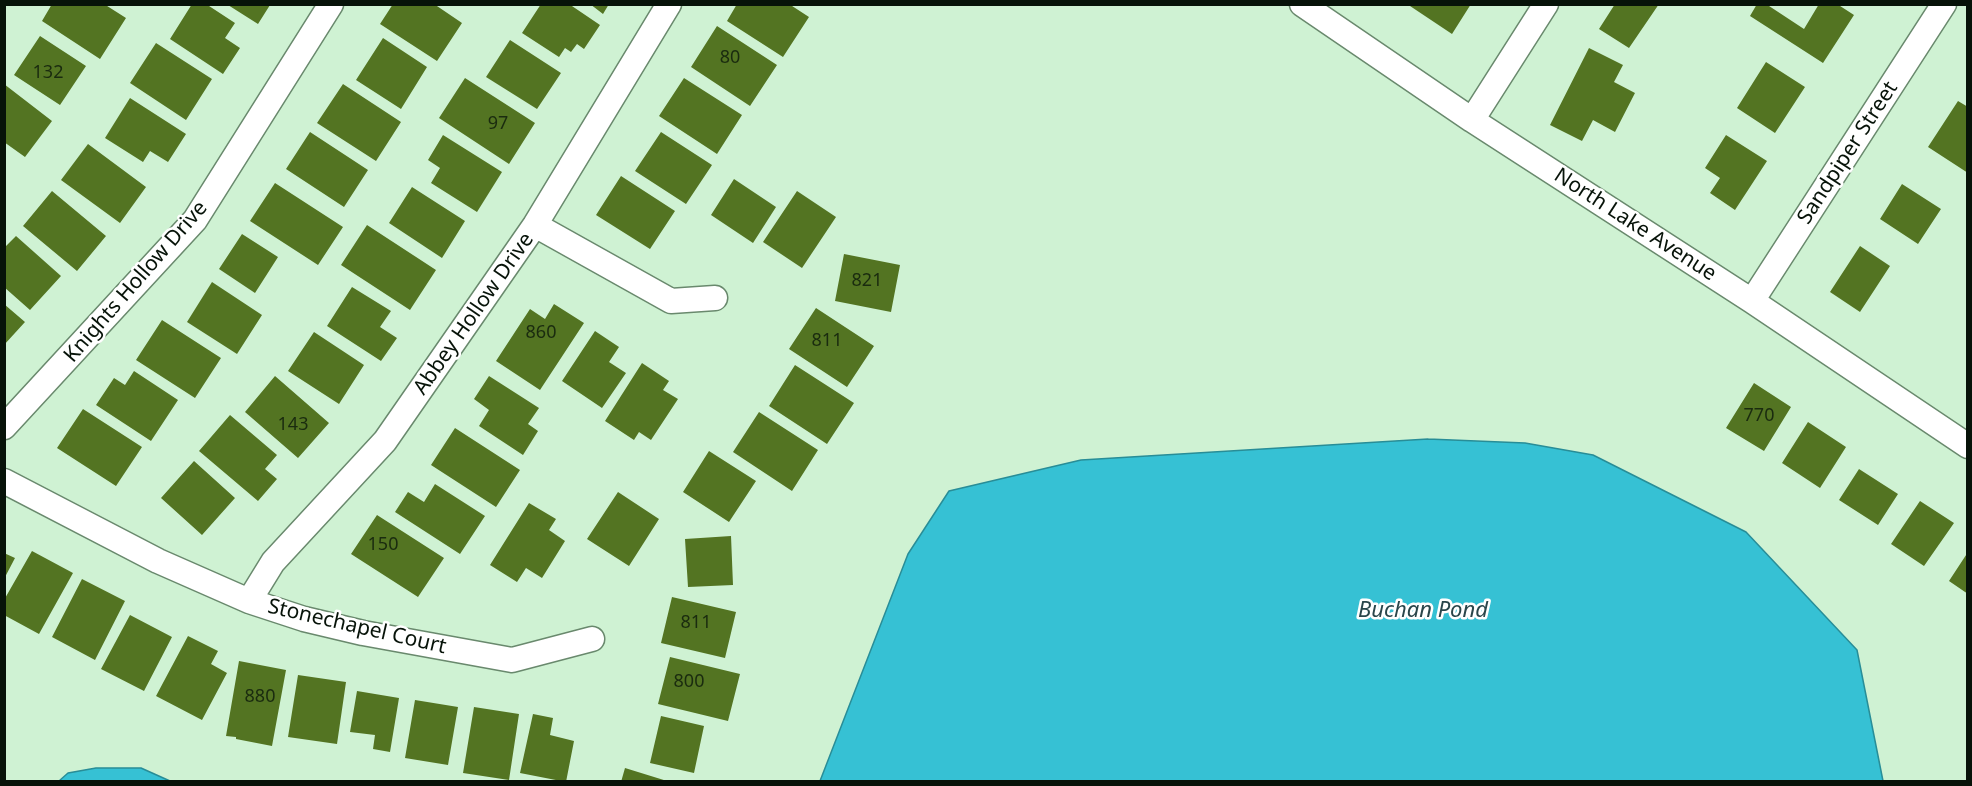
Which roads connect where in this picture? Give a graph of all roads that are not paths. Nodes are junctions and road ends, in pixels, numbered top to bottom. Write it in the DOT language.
graph roads {
  1 [pos="331,4"];
  2 [pos="669,4"];
  3 [pos="1302,4"];
  4 [pos="1546,4"];
  5 [pos="1944,4"];
  6 [pos="1472,120"];
  7 [pos="536,225"];
  8 [pos="715,298"];
  9 [pos="1752,301"];
  10 [pos="4,427"];
  11 [pos="1968,446"];
  12 [pos="4,481"];
  13 [pos="249,602"];
  14 [pos="592,639"];
  1 -- 10 [label="street, Knights Hollow Drive"];
  2 -- 7 [label="street, Abbey Hollow Drive"];
  3 -- 6 [label="street, North Lake Avenue"];
  4 -- 6 [label="street"];
  5 -- 9 [label="street, Sandpiper Street"];
  6 -- 9 [label="street, North Lake Avenue"];
  7 -- 8 [label="street"];
  7 -- 13 [label="street, Abbey Hollow Drive"];
  9 -- 11 [label="street, North Lake Avenue"];
  12 -- 13 [label="street, Stonechapel Court"];
  13 -- 14 [label="street, Stonechapel Court"];
}
